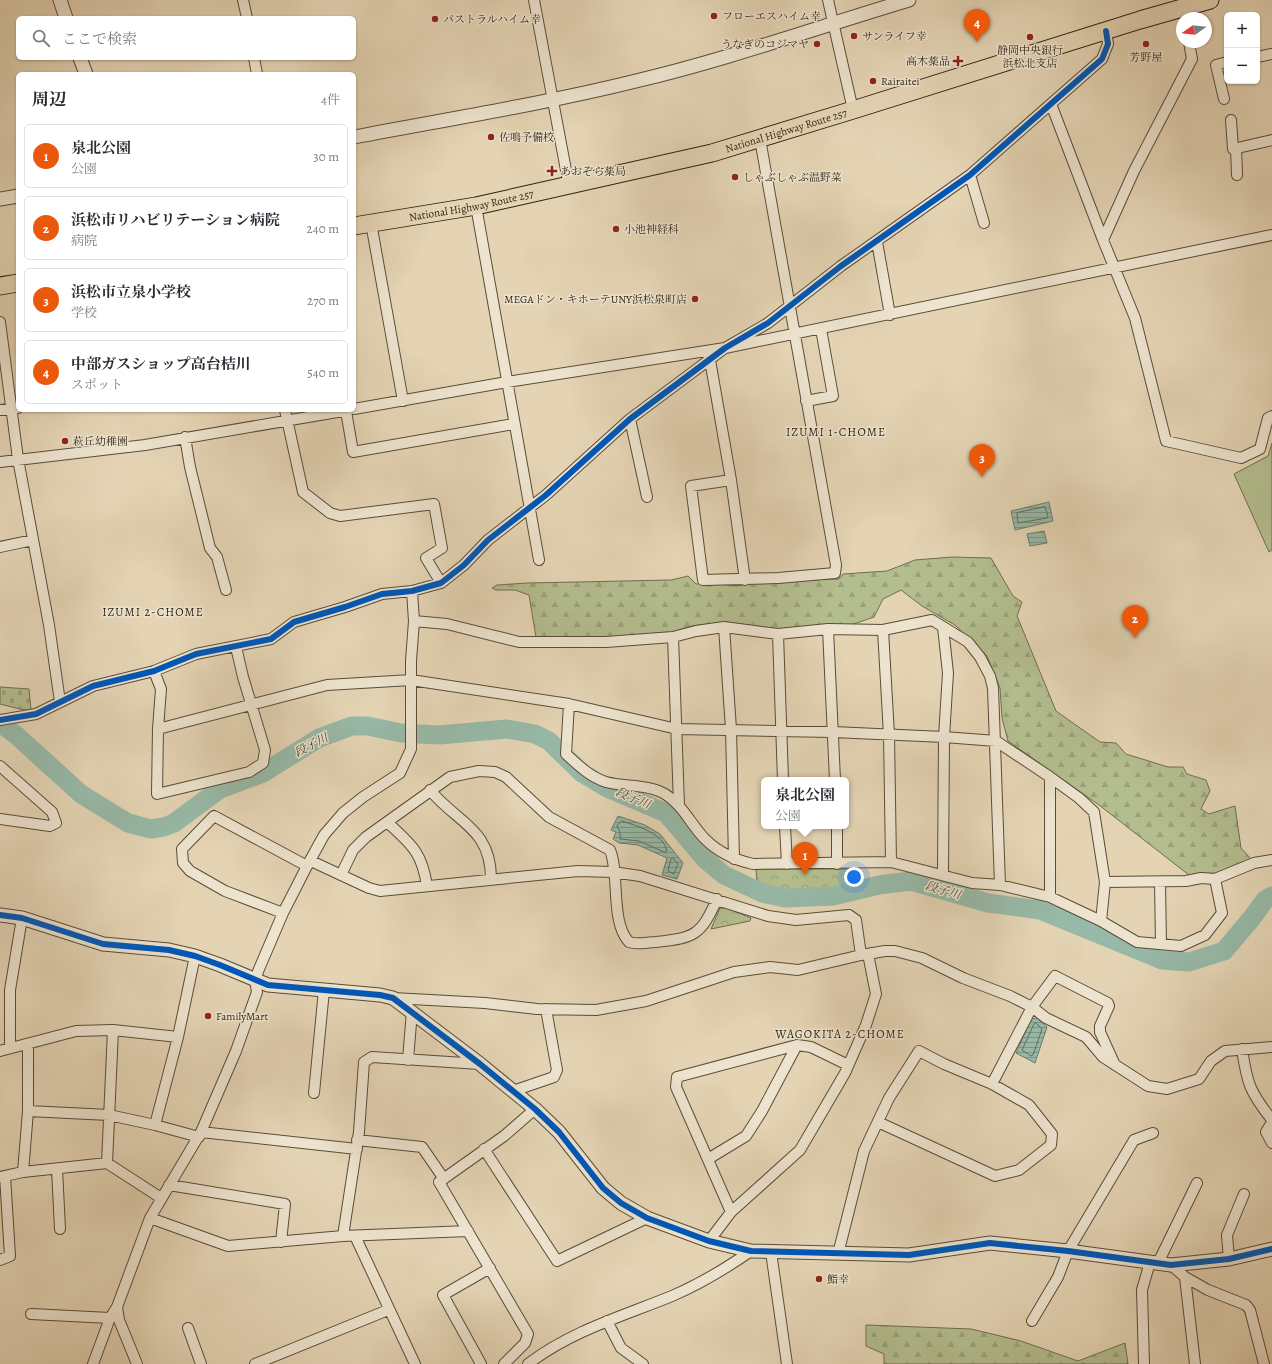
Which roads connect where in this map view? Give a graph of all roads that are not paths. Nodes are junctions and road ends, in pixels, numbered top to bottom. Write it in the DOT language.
graph roads {
  1 [pos="60,0"];
  2 [pos="243,0"];
  3 [pos="534,0"];
  4 [pos="828,0"];
  5 [pos="909,0"];
  6 [pos="1210,0"];
  7 [pos="1183,12"];
  8 [pos="1176,14"];
  9 [pos="65,16"];
  10 [pos="247,16"];
  11 [pos="833,23"];
  12 [pos="1106,31"];
  13 [pos="1190,48"];
  14 [pos="1272,54"];
  15 [pos="1260,56"];
  16 [pos="81,60"];
  17 [pos="254,60"];
  18 [pos="1224,63"];
  19 [pos="85,72"];
  20 [pos="257,72"];
  21 [pos="553,99"];
  22 [pos="1224,99"];
  23 [pos="1051,104"];
  24 [pos="853,110"];
  25 [pos="1231,120"];
  26 [pos="356,137"];
  27 [pos="760,139"];
  28 [pos="1272,140"];
  29 [pos="1236,148"];
  30 [pos="970,175"];
  31 [pos="1237,175"];
  32 [pos="569,186"];
  33 [pos="16,196"];
  34 [pos="0,199"];
  35 [pos="476,206"];
  36 [pos="371,223"];
  37 [pos="984,224"];
  38 [pos="356,226"];
  39 [pos="1272,235"];
  40 [pos="1103,240"];
  41 [pos="877,242"];
  42 [pos="1114,268"];
  43 [pos="16,283"];
  44 [pos="0,286"];
  45 [pos="789,305"];
  46 [pos="890,315"];
  47 [pos="0,322"];
  48 [pos="822,329"];
  49 [pos="794,335"];
  50 [pos="725,348"];
  51 [pos="710,360"];
  52 [pos="507,382"];
  53 [pos="403,401"];
  54 [pos="806,401"];
  55 [pos="15,408"];
  56 [pos="356,409"];
  57 [pos="0,410"];
  58 [pos="324,412"];
  59 [pos="350,412"];
  60 [pos="286,415"];
  61 [pos="1272,416"];
  62 [pos="630,419"];
  63 [pos="514,424"];
  64 [pos="185,438"];
  65 [pos="18,459"];
  66 [pos="0,462"];
  67 [pos="731,480"];
  68 [pos="647,497"];
  69 [pos="528,508"];
  70 [pos="33,540"];
  71 [pos="0,547"];
  72 [pos="539,560"];
  73 [pos="745,580"];
  74 [pos="441,583"];
  75 [pos="226,590"];
  76 [pos="412,591"];
  77 [pos="414,621"];
  78 [pos="943,626"];
  79 [pos="724,627"];
  80 [pos="828,630"];
  81 [pos="883,630"];
  82 [pos="778,634"];
  83 [pos="673,637"];
  84 [pos="236,647"];
  85 [pos="154,671"];
  86 [pos="412,680"];
  87 [pos="60,702"];
  88 [pos="569,704"];
  89 [pos="251,705"];
  90 [pos="0,720"];
  91 [pos="158,729"];
  92 [pos="677,729"];
  93 [pos="731,729"];
  94 [pos="782,731"];
  95 [pos="833,732"];
  96 [pos="889,735"];
  97 [pos="944,737"];
  98 [pos="996,741"];
  99 [pos="0,766"];
  100 [pos="783,777"];
  101 [pos="835,777"];
  102 [pos="1050,777"];
  103 [pos="430,790"];
  104 [pos="679,805"];
  105 [pos="0,819"];
  106 [pos="387,822"];
  107 [pos="785,829"];
  108 [pos="836,829"];
  109 [pos="734,859"];
  110 [pos="1272,860"];
  111 [pos="891,862"];
  112 [pos="309,863"];
  113 [pos="787,864"];
  114 [pos="837,864"];
  115 [pos="613,872"];
  116 [pos="943,874"];
  117 [pos="341,875"];
  118 [pos="491,879"];
  119 [pos="1215,879"];
  120 [pos="1104,882"];
  121 [pos="1160,882"];
  122 [pos="1000,885"];
  123 [pos="426,886"];
  124 [pos="1050,897"];
  125 [pos="717,899"];
  126 [pos="283,913"];
  127 [pos="0,915"];
  128 [pos="22,918"];
  129 [pos="1101,921"];
  130 [pos="1161,944"];
  131 [pos="864,954"];
  132 [pos="195,956"];
  133 [pos="256,980"];
  134 [pos="324,990"];
  135 [pos="393,998"];
  136 [pos="1032,1006"];
  137 [pos="546,1009"];
  138 [pos="412,1011"];
  139 [pos="113,1030"];
  140 [pos="178,1037"];
  141 [pos="28,1044"];
  142 [pos="798,1045"];
  143 [pos="10,1047"];
  144 [pos="1272,1047"];
  145 [pos="1242,1049"];
  146 [pos="0,1051"];
  147 [pos="408,1060"];
  148 [pos="480,1064"];
  149 [pos="848,1065"];
  150 [pos="1115,1065"];
  151 [pos="992,1084"];
  152 [pos="514,1091"];
  153 [pos="314,1093"];
  154 [pos="535,1109"];
  155 [pos="28,1111"];
  156 [pos="110,1115"];
  157 [pos="1272,1121"];
  158 [pos="878,1122"];
  159 [pos="155,1125"];
  160 [pos="1153,1133"];
  161 [pos="200,1134"];
  162 [pos="1272,1143"];
  163 [pos="357,1145"];
  164 [pos="484,1149"];
  165 [pos="708,1159"];
  166 [pos="107,1163"];
  167 [pos="57,1169"];
  168 [pos="23,1172"];
  169 [pos="2,1176"];
  170 [pos="444,1178"];
  171 [pos="1197,1183"];
  172 [pos="169,1185"];
  173 [pos="1244,1194"];
  174 [pos="161,1198"];
  175 [pos="731,1212"];
  176 [pos="150,1218"];
  177 [pos="647,1218"];
  178 [pos="60,1229"];
  179 [pos="468,1231"];
  180 [pos="343,1236"];
  181 [pos="355,1236"];
  182 [pos="709,1241"];
  183 [pos="281,1242"];
  184 [pos="1272,1249"];
  185 [pos="751,1251"];
  186 [pos="1068,1251"];
  187 [pos="771,1252"];
  188 [pos="838,1254"];
  189 [pos="1229,1259"];
  190 [pos="0,1260"];
  191 [pos="1160,1263"];
  192 [pos="490,1268"];
  193 [pos="1185,1277"];
  194 [pos="117,1307"];
  195 [pos="388,1310"];
  196 [pos="31,1314"];
  197 [pos="110,1318"];
  198 [pos="607,1321"];
  199 [pos="1032,1321"];
  200 [pos="188,1328"];
  201 [pos="92,1364"];
  202 [pos="137,1364"];
  203 [pos="201,1364"];
  204 [pos="255,1364"];
  205 [pos="414,1364"];
  206 [pos="481,1364"];
  207 [pos="504,1364"];
  208 [pos="528,1364"];
  209 [pos="643,1364"];
  210 [pos="787,1364"];
  211 [pos="1144,1364"];
  212 [pos="1195,1364"];
  213 [pos="1264,1364"];
  1 -- 9 [label="street"];
  2 -- 10 [label="street"];
  3 -- 21 [label="street"];
  4 -- 11 [label="street"];
  5 -- 11 [label="street"];
  6 -- 7 [label="highway, National Highway Route 257"];
  8 -- 12 [label="highway, National Highway Route 257"];
  11 -- 21 [label="street"];
  11 -- 24 [label="street"];
  12 -- 23 [label="street"];
  12 -- 24 [label="highway, National Highway Route 257"];
  13 -- 40 [label="street"];
  14 -- 15 [label="street"];
  16 -- 19 [label="street"];
  17 -- 20 [label="street"];
  18 -- 22 [label="street"];
  21 -- 26 [label="street"];
  21 -- 32 [label="street"];
  23 -- 30 [label="street"];
  23 -- 40 [label="street"];
  24 -- 27 [label="highway, National Highway Route 257"];
  25 -- 29 [label="street"];
  27 -- 32 [label="highway, National Highway Route 257"];
  27 -- 45 [label="street"];
  28 -- 29 [label="street"];
  29 -- 31 [label="street"];
  30 -- 37 [label="street"];
  30 -- 41 [label="street"];
  32 -- 35 [label="highway, National Highway Route 257"];
  33 -- 34 [label="street"];
  35 -- 36 [label="highway, National Highway Route 257"];
  35 -- 52 [label="street"];
  36 -- 38 [label="highway, National Highway Route 257"];
  36 -- 53 [label="street"];
  39 -- 42 [label="street"];
  40 -- 42 [label="street"];
  41 -- 45 [label="street"];
  41 -- 46 [label="street"];
  42 -- 46 [label="street"];
  42 -- 61 [label="street"];
  43 -- 44 [label="highway"];
  45 -- 49 [label="street"];
  45 -- 50 [label="street"];
  46 -- 48 [label="street"];
  47 -- 55 [label="street"];
  48 -- 49 [label="street"];
  48 -- 54 [label="street"];
  49 -- 50 [label="street"];
  49 -- 54 [label="street"];
  50 -- 51 [label="street"];
  50 -- 52 [label="street"];
  51 -- 62 [label="street"];
  51 -- 67 [label="street"];
  52 -- 53 [label="street"];
  52 -- 63 [label="street"];
  53 -- 56 [label="street"];
  54 -- 73 [label="street"];
  55 -- 57 [label="street"];
  55 -- 65 [label="street"];
  58 -- 60 [label="street"];
  59 -- 63 [label="street"];
  60 -- 64 [label="street"];
  60 -- 74 [label="street"];
  62 -- 68 [label="street"];
  62 -- 69 [label="street"];
  63 -- 69 [label="street"];
  64 -- 65 [label="street"];
  64 -- 75 [label="street"];
  65 -- 66 [label="street"];
  65 -- 70 [label="street"];
  67 -- 73 [label="street"];
  67 -- 73 [label="street"];
  69 -- 72 [label="street"];
  69 -- 74 [label="street"];
  70 -- 71 [label="street"];
  70 -- 87 [label="street"];
  74 -- 76 [label="street"];
  76 -- 77 [label="street"];
  76 -- 84 [label="street"];
  77 -- 83 [label="street"];
  77 -- 86 [label="street"];
  78 -- 81 [label="street"];
  78 -- 97 [label="street"];
  78 -- 98 [label="street"];
  79 -- 82 [label="street"];
  79 -- 83 [label="street"];
  79 -- 93 [label="street"];
  80 -- 81 [label="street"];
  80 -- 82 [label="street"];
  80 -- 95 [label="street"];
  81 -- 96 [label="street"];
  82 -- 94 [label="street"];
  83 -- 92 [label="street"];
  84 -- 85 [label="street"];
  84 -- 89 [label="street"];
  85 -- 87 [label="street"];
  85 -- 91 [label="street"];
  86 -- 88 [label="street"];
  86 -- 89 [label="street"];
  86 -- 112 [label="street"];
  87 -- 90 [label="street"];
  88 -- 92 [label="street"];
  88 -- 104 [label="street"];
  89 -- 91 [label="street"];
  89 -- 91 [label="street"];
  92 -- 93 [label="street"];
  92 -- 104 [label="street"];
  93 -- 94 [label="street"];
  93 -- 109 [label="street"];
  94 -- 95 [label="street"];
  94 -- 100 [label="street"];
  95 -- 96 [label="street"];
  95 -- 101 [label="street"];
  96 -- 97 [label="street"];
  96 -- 111 [label="street"];
  97 -- 98 [label="street"];
  97 -- 116 [label="street"];
  98 -- 102 [label="street"];
  98 -- 122 [label="street"];
  99 -- 105 [label="street"];
  102 -- 120 [label="street"];
  102 -- 124 [label="street"];
  103 -- 106 [label="street"];
  103 -- 115 [label="street"];
  103 -- 118 [label="street"];
  104 -- 109 [label="street"];
  106 -- 117 [label="street"];
  106 -- 123 [label="street"];
  107 -- 113 [label="street"];
  108 -- 114 [label="street"];
  109 -- 113 [label="street"];
  110 -- 119 [label="street"];
  111 -- 114 [label="street"];
  111 -- 116 [label="street"];
  112 -- 117 [label="street"];
  112 -- 126 [label="street"];
  112 -- 126 [label="street"];
  113 -- 114 [label="street"];
  115 -- 118 [label="street"];
  115 -- 125 [label="street"];
  115 -- 125 [label="street"];
  116 -- 122 [label="street"];
  117 -- 123 [label="street"];
  118 -- 123 [label="street"];
  119 -- 121 [label="street"];
  119 -- 130 [label="street"];
  120 -- 121 [label="street"];
  120 -- 129 [label="street"];
  121 -- 130 [label="street"];
  122 -- 124 [label="street"];
  124 -- 129 [label="street"];
  125 -- 131 [label="street"];
  126 -- 133 [label="street"];
  127 -- 128 [label="street"];
  128 -- 132 [label="street"];
  128 -- 143 [label="street"];
  129 -- 130 [label="street"];
  131 -- 136 [label="street"];
  131 -- 137 [label="street"];
  131 -- 149 [label="street"];
  132 -- 133 [label="street"];
  132 -- 140 [label="street"];
  133 -- 134 [label="street"];
  133 -- 161 [label="street"];
  134 -- 135 [label="street"];
  134 -- 153 [label="street"];
  135 -- 137 [label="street"];
  135 -- 138 [label="street"];
  136 -- 150 [label="street"];
  136 -- 150 [label="street"];
  136 -- 151 [label="street"];
  137 -- 152 [label="street"];
  138 -- 147 [label="street"];
  138 -- 148 [label="street"];
  139 -- 140 [label="street"];
  139 -- 141 [label="street"];
  139 -- 156 [label="street"];
  140 -- 159 [label="street"];
  141 -- 143 [label="street"];
  141 -- 155 [label="street"];
  142 -- 149 [label="street"];
  142 -- 165 [label="street"];
  142 -- 165 [label="street"];
  143 -- 146 [label="street"];
  144 -- 145 [label="street"];
  145 -- 150 [label="street"];
  145 -- 157 [label="street"];
  147 -- 148 [label="street"];
  147 -- 163 [label="street"];
  148 -- 152 [label="street"];
  149 -- 175 [label="street"];
  151 -- 158 [label="street"];
  151 -- 158 [label="street"];
  152 -- 154 [label="street"];
  154 -- 164 [label="street"];
  154 -- 177 [label="street"];
  155 -- 156 [label="street"];
  155 -- 168 [label="street"];
  156 -- 159 [label="street"];
  156 -- 166 [label="street"];
  157 -- 162 [label="street"];
  158 -- 188 [label="street"];
  159 -- 161 [label="street"];
  160 -- 186 [label="street"];
  161 -- 163 [label="street"];
  161 -- 172 [label="street"];
  163 -- 170 [label="street"];
  163 -- 180 [label="street"];
  164 -- 170 [label="street"];
  164 -- 177 [label="street"];
  165 -- 175 [label="street"];
  166 -- 167 [label="street"];
  166 -- 174 [label="street"];
  167 -- 168 [label="street"];
  167 -- 178 [label="street"];
  168 -- 169 [label="street"];
  169 -- 190 [label="street"];
  170 -- 179 [label="street"];
  171 -- 191 [label="street"];
  172 -- 174 [label="street"];
  172 -- 183 [label="street"];
  173 -- 189 [label="street"];
  174 -- 176 [label="street"];
  175 -- 182 [label="street"];
  176 -- 183 [label="street"];
  176 -- 194 [label="street"];
  177 -- 182 [label="street"];
  179 -- 181 [label="street"];
  179 -- 192 [label="street"];
  180 -- 181 [label="street"];
  180 -- 183 [label="street"];
  181 -- 195 [label="street"];
  182 -- 185 [label="street"];
  184 -- 189 [label="street"];
  185 -- 187 [label="street"];
  185 -- 198 [label="street"];
  186 -- 188 [label="street"];
  186 -- 191 [label="street"];
  186 -- 199 [label="street"];
  187 -- 188 [label="street"];
  187 -- 210 [label="street"];
  189 -- 191 [label="street"];
  191 -- 193 [label="street"];
  191 -- 211 [label="street"];
  192 -- 206 [label="street"];
  192 -- 207 [label="street"];
  193 -- 212 [label="street"];
  193 -- 213 [label="street"];
  194 -- 197 [label="street"];
  194 -- 202 [label="street"];
  195 -- 204 [label="street"];
  195 -- 205 [label="street"];
  196 -- 197 [label="street"];
  197 -- 201 [label="street"];
  198 -- 208 [label="street"];
  198 -- 209 [label="street"];
  200 -- 203 [label="street"];
}
